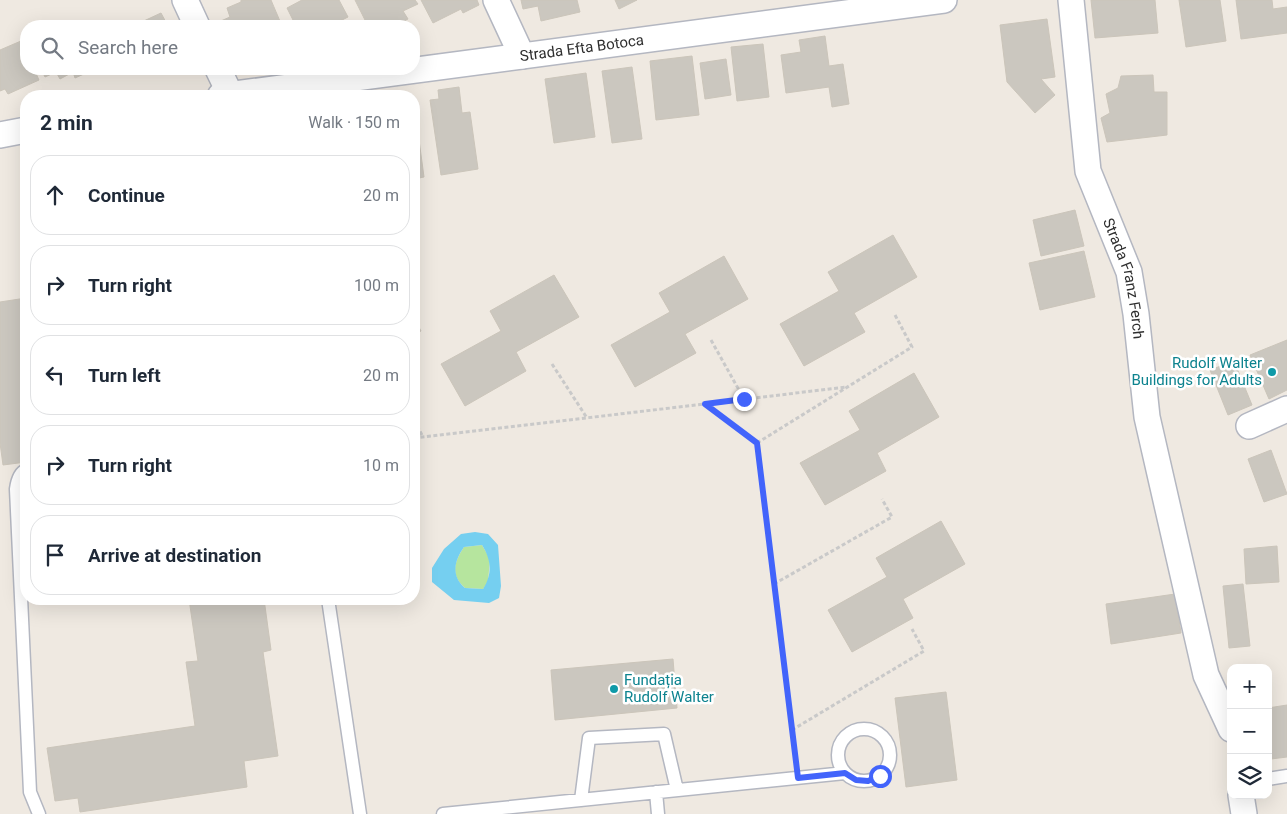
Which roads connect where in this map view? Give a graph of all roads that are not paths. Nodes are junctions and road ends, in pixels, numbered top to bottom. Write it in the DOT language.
graph roads {
  1 [pos="185,0"];
  2 [pos="496,0"];
  3 [pos="944,0"];
  4 [pos="1071,0"];
  5 [pos="815,8"];
  6 [pos="195,20"];
  7 [pos="522,56"];
  8 [pos="420,69"];
  9 [pos="220,75"];
  10 [pos="377,75"];
  11 [pos="224,90"];
  12 [pos="263,90"];
  13 [pos="20,131"];
  14 [pos="0,135"];
  15 [pos="1287,409"];
  16 [pos="1249,426"];
  17 [pos="20,476"];
  18 [pos="20,576"];
  19 [pos="21,605"];
  20 [pos="329,605"];
  21 [pos="1227,721"];
  22 [pos="845,773"];
  23 [pos="1287,776"];
  24 [pos="1272,778"];
  25 [pos="677,790"];
  26 [pos="656,792"];
  27 [pos="1242,799"];
  28 [pos="581,800"];
  29 [pos="39,814"];
  30 [pos="360,814"];
  31 [pos="443,814"];
  32 [pos="658,814"];
  33 [pos="1244,814"];
  1 -- 6 [label="street"];
  2 -- 7 [label="street"];
  3 -- 5 [label="street, Strada Efta Botoca"];
  4 -- 21 [label="street, Strada Franz Ferch"];
  5 -- 7 [label="street, Strada Efta Botoca"];
  7 -- 8 [label="street, Strada Efta Botoca"];
  9 -- 11 [label="street"];
  10 -- 12 [label="street, Strada Efta Botoca"];
  13 -- 14 [label="street"];
  15 -- 16 [label="street"];
  17 -- 18 [label="lane"];
  19 -- 29 [label="lane"];
  20 -- 30 [label="lane"];
  22 -- 22 [label="lane"];
  22 -- 25 [label="lane"];
  23 -- 24 [label="lane"];
  25 -- 26 [label="lane"];
  25 -- 28 [label="lane"];
  26 -- 28 [label="lane"];
  26 -- 32 [label="lane"];
  27 -- 33 [label="street"];
  28 -- 31 [label="lane"];
}
